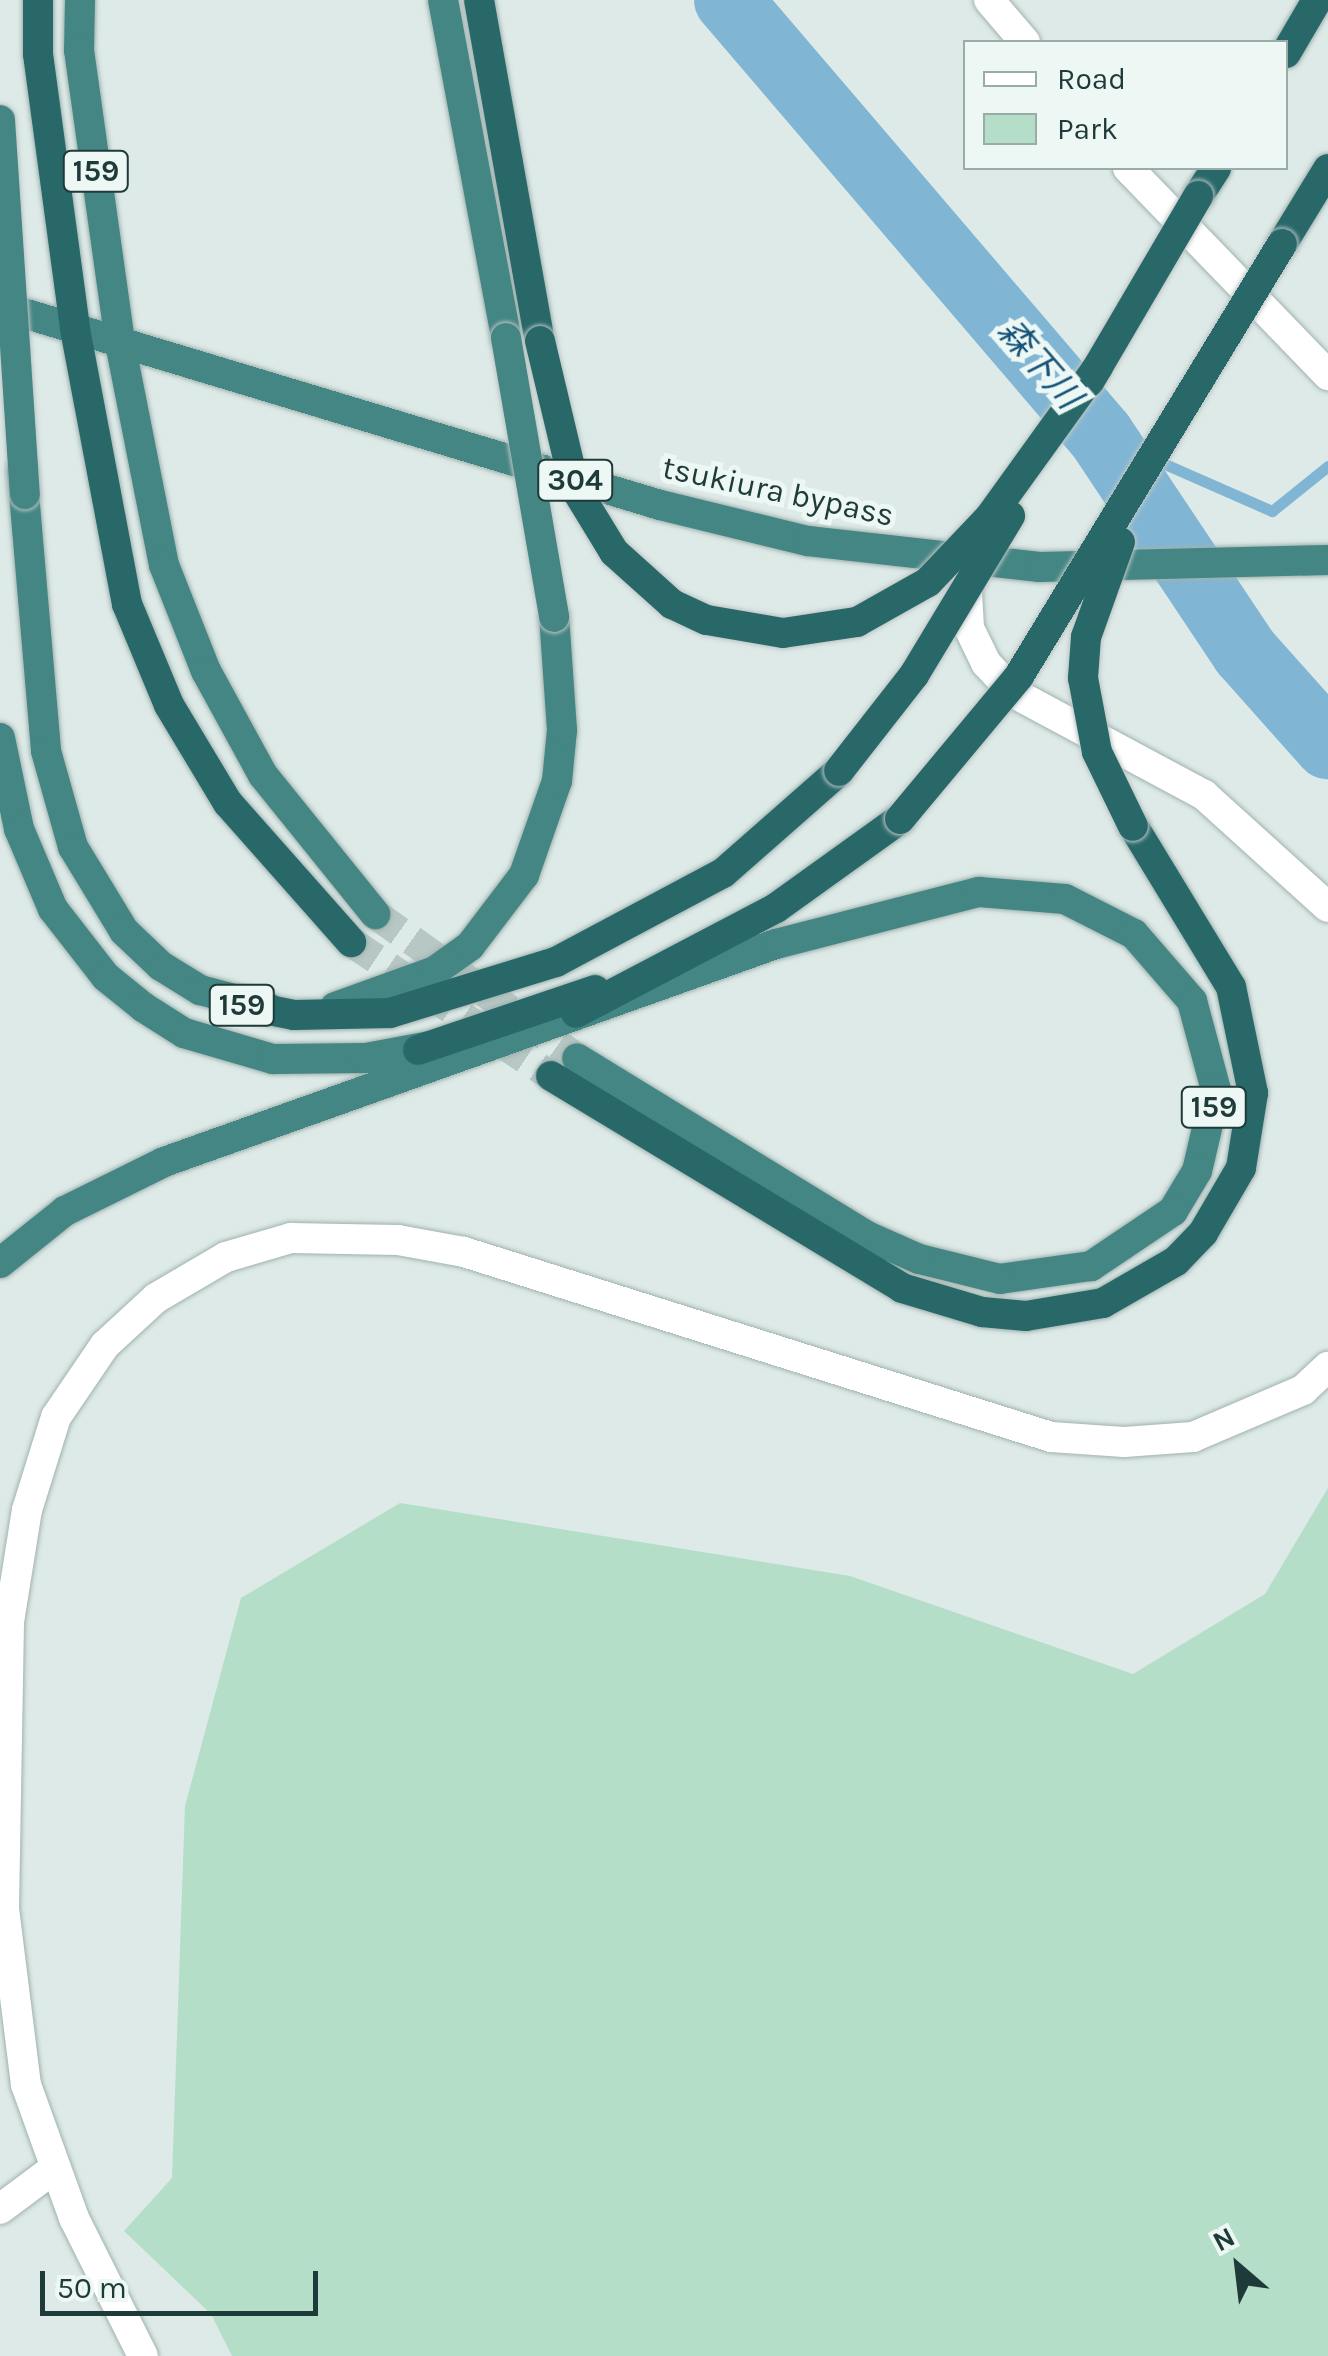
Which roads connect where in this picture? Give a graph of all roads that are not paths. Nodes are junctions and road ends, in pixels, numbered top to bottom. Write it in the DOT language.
graph roads {
  1 [pos="38,0"];
  2 [pos="80,0"];
  3 [pos="443,0"];
  4 [pos="479,0"];
  5 [pos="989,0"];
  6 [pos="1318,0"];
  7 [pos="1023,40"];
  8 [pos="1288,50"];
  9 [pos="0,120"];
  10 [pos="1328,169"];
  11 [pos="1130,170"];
  12 [pos="1215,170"];
  13 [pos="0,310"];
  14 [pos="75,329"];
  15 [pos="120,342"];
  16 [pos="1098,367"];
  17 [pos="1328,376"];
  18 [pos="1182,414"];
  19 [pos="25,494"];
  20 [pos="1328,560"];
  21 [pos="966,563"];
  22 [pos="0,738"];
  23 [pos="1328,907"];
  24 [pos="375,914"];
  25 [pos="727,936"];
  26 [pos="351,942"];
  27 [pos="244,1005"];
  28 [pos="576,1013"];
  29 [pos="418,1050"];
  30 [pos="577,1058"];
  31 [pos="552,1076"];
  32 [pos="0,1263"];
  33 [pos="1328,1366"];
  34 [pos="54,2168"];
  35 [pos="0,2209"];
  36 [pos="144,2356"];
  1 -- 14 [label="highway"];
  2 -- 15 [label="highway, 159"];
  3 -- 27 [label="highway, 159, bridge"];
  4 -- 16 [label="highway, bridge"];
  5 -- 7 [label="street"];
  6 -- 8 [label="highway"];
  9 -- 19 [label="highway, 159, bridge"];
  10 -- 18 [label="highway, bridge"];
  11 -- 17 [label="street"];
  12 -- 16 [label="highway, bridge"];
  13 -- 14 [label="highway, tsukiura bypass"];
  13 -- 19 [label="highway, 159, bridge"];
  14 -- 15 [label="highway, tsukiura bypass"];
  14 -- 26 [label="highway"];
  15 -- 21 [label="highway, tsukiura bypass / 304"];
  15 -- 24 [label="highway, 159"];
  16 -- 27 [label="highway, bridge"];
  18 -- 25 [label="highway, bridge"];
  18 -- 31 [label="highway, bridge"];
  19 -- 27 [label="highway, 159"];
  20 -- 21 [label="highway, tsukiura bypass / 304, bridge"];
  21 -- 23 [label="street"];
  22 -- 29 [label="highway, 159"];
  25 -- 28 [label="highway"];
  25 -- 29 [label="highway"];
  28 -- 29 [label="highway, 159"];
  28 -- 30 [label="highway, 159"];
  28 -- 32 [label="highway, 159"];
  33 -- 34 [label="street"];
  34 -- 35 [label="street"];
  34 -- 36 [label="street"];
}
